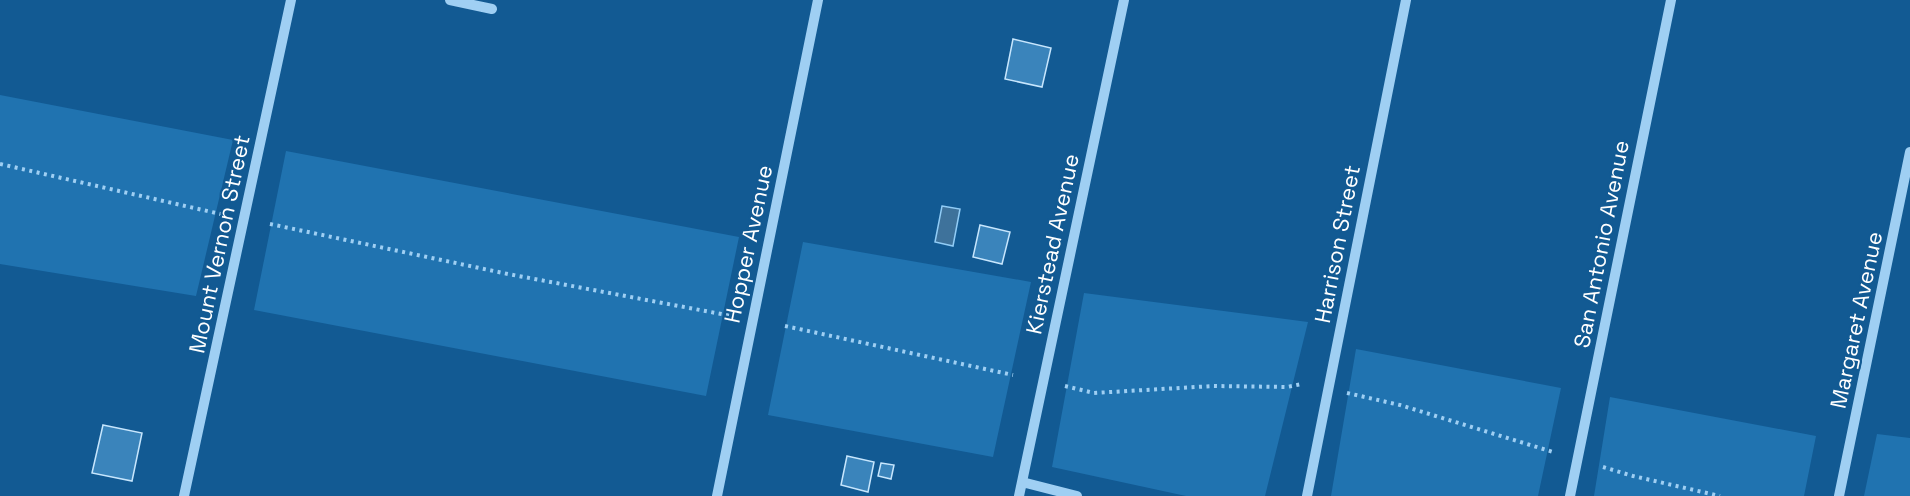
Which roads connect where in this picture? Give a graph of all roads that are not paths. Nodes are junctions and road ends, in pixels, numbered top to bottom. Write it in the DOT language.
graph roads {
  1 [pos="291,0"];
  2 [pos="450,0"];
  3 [pos="818,0"];
  4 [pos="1124,0"];
  5 [pos="1406,0"];
  6 [pos="1671,0"];
  7 [pos="492,9"];
  8 [pos="1910,152"];
  9 [pos="1022,482"];
  10 [pos="184,496"];
  11 [pos="717,496"];
  12 [pos="1019,496"];
  13 [pos="1077,496"];
  14 [pos="1307,496"];
  15 [pos="1570,496"];
  16 [pos="1839,496"];
  1 -- 10 [label="street, Mount Vernon Street"];
  2 -- 7 [label="street"];
  3 -- 11 [label="street, Hopper Avenue"];
  4 -- 9 [label="street, Kierstead Avenue"];
  5 -- 14 [label="street, Harrison Street"];
  6 -- 15 [label="street, San Antonio Avenue"];
  8 -- 16 [label="street, Margaret Avenue"];
  9 -- 12 [label="street, Kierstead Avenue"];
  9 -- 13 [label="street"];
}
